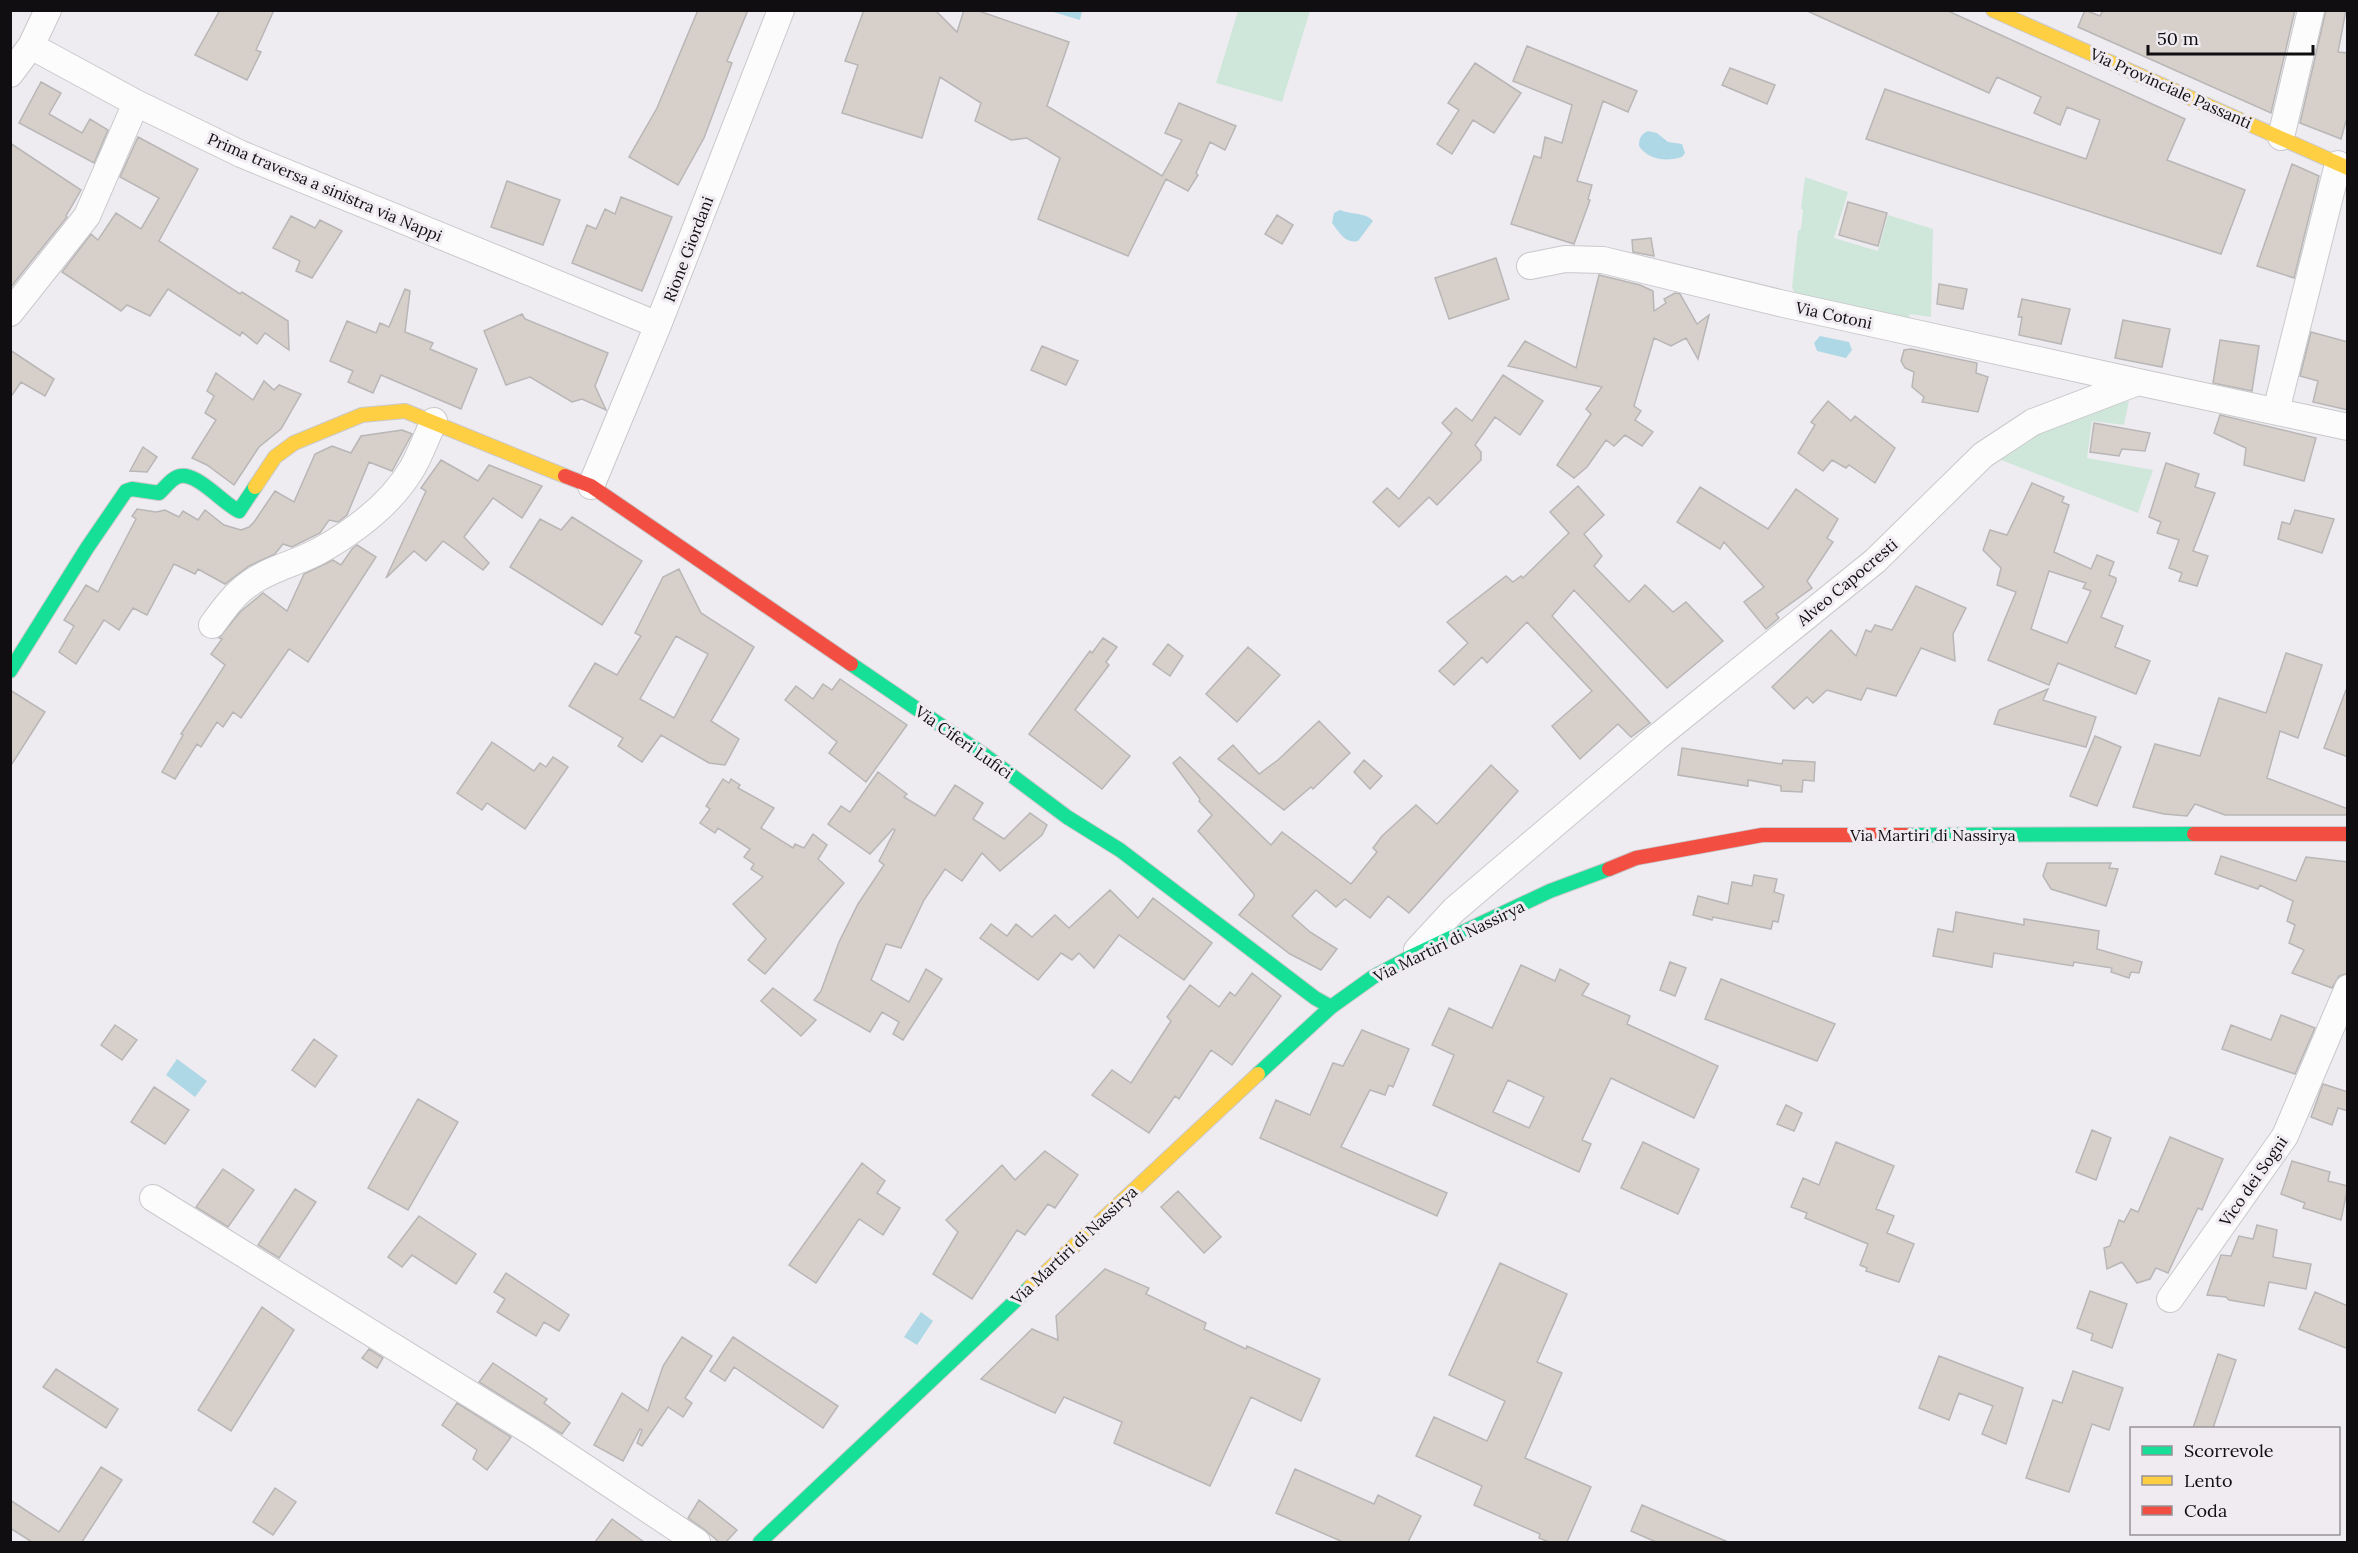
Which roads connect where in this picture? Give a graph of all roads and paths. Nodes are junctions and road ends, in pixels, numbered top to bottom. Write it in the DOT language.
graph roads {
  1 [pos="48,10"];
  2 [pos="781,10"];
  3 [pos="1993,10"];
  4 [pos="2311,10"];
  5 [pos="30,46"];
  6 [pos="10,74"];
  7 [pos="136,102"];
  8 [pos="2281,136"];
  9 [pos="2343,166"];
  10 [pos="1530,266"];
  11 [pos="10,314"];
  12 [pos="658,325"];
  13 [pos="2138,382"];
  14 [pos="2276,411"];
  15 [pos="434,421"];
  16 [pos="2348,427"];
  17 [pos="591,486"];
  18 [pos="212,625"];
  19 [pos="10,671"];
  20 [pos="2348,834"];
  21 [pos="1412,956"];
  22 [pos="2348,988"];
  23 [pos="1331,1007"];
  24 [pos="153,1198"];
  25 [pos="2170,1299"];
  26 [pos="698,1542"];
  27 [pos="760,1542"];
  1 -- 5 [label="street"];
  2 -- 12 [label="street, Rione Giordani"];
  3 -- 8 [label="street, Via Provinciale Passanti"];
  4 -- 8 [label="street"];
  5 -- 6 [label="street"];
  5 -- 7 [label="street, Prima traversa a sinistra via Nappi"];
  7 -- 11 [label="street"];
  7 -- 12 [label="street, Prima traversa a sinistra via Nappi"];
  8 -- 9 [label="street, Via Provinciale Passanti"];
  9 -- 14 [label="street"];
  10 -- 13 [label="street, Via Cotoni"];
  12 -- 17 [label="street, Rione Giordani"];
  13 -- 14 [label="street"];
  13 -- 21 [label="street, Alveo Capocresti"];
  14 -- 16 [label="street"];
  15 -- 17 [label="street, Via Ciferi Lufici"];
  15 -- 18 [label="street"];
  15 -- 19 [label="street, Via Ciferi Lufici"];
  17 -- 23 [label="street, Via Ciferi Lufici"];
  20 -- 21 [label="street, Via Martiri di Nassirya"];
  21 -- 23 [label="street, Via Martiri di Nassirya"];
  22 -- 25 [label="street, Vico dei Sogni"];
  23 -- 27 [label="street, Via Martiri di Nassirya"];
  24 -- 26 [label="street"];
}
